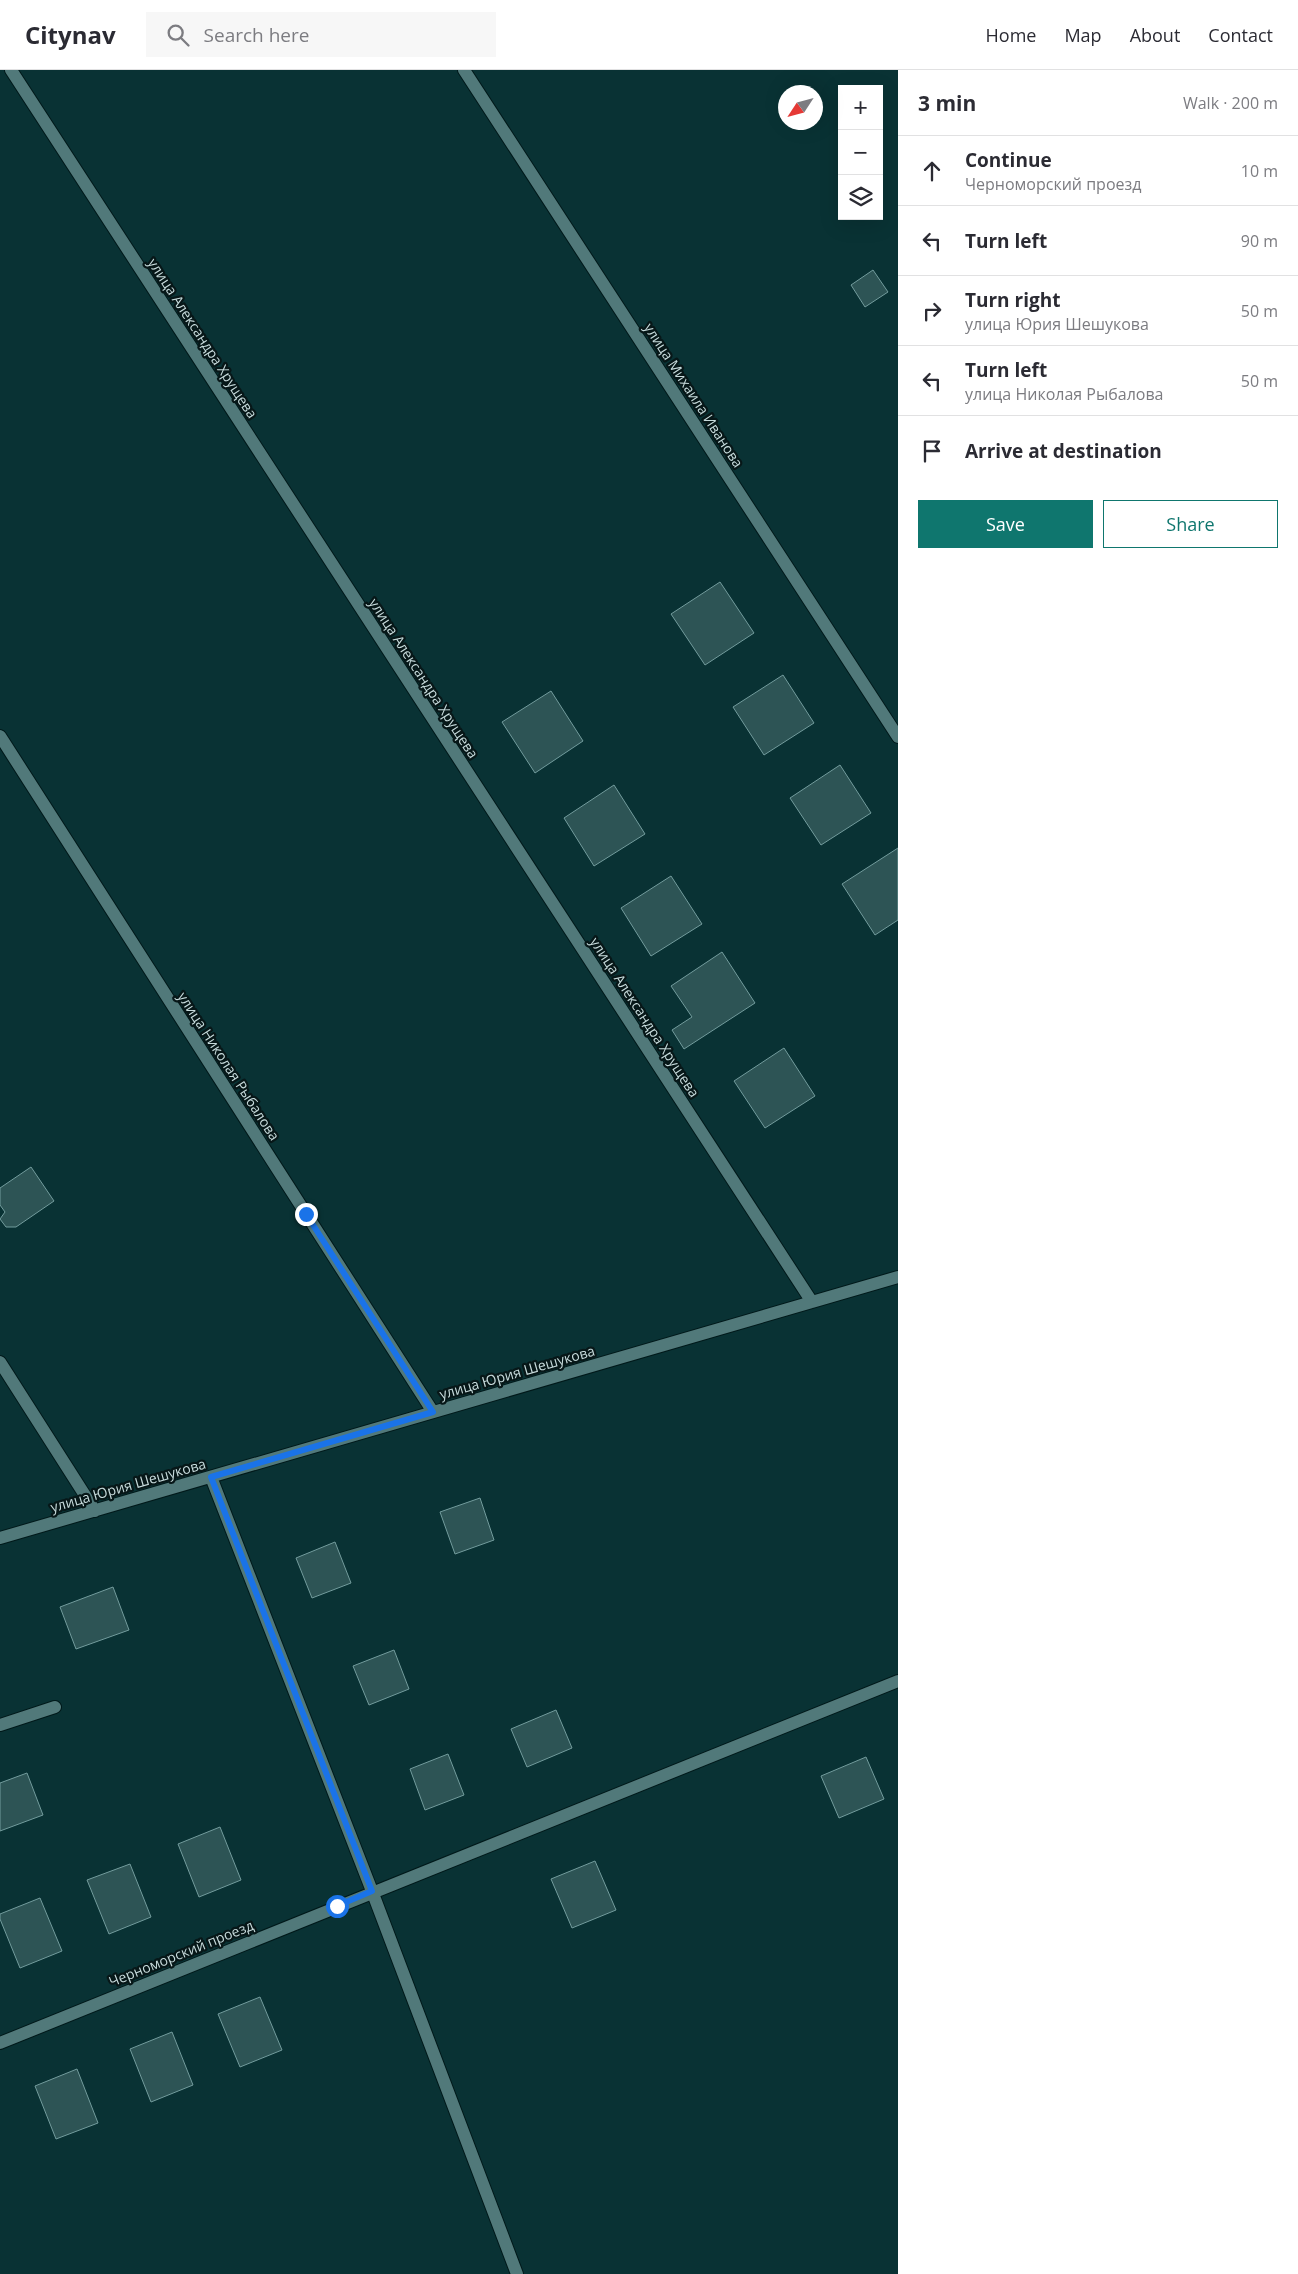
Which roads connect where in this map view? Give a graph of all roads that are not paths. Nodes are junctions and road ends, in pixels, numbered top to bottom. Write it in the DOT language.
graph roads {
  1 [pos="11,70"];
  2 [pos="464,70"];
  3 [pos="0,736"];
  4 [pos="898,737"];
  5 [pos="898,1277"];
  6 [pos="812,1302"];
  7 [pos="0,1362"];
  8 [pos="433,1412"];
  9 [pos="211,1477"];
  10 [pos="95,1511"];
  11 [pos="0,1538"];
  12 [pos="898,1681"];
  13 [pos="55,1707"];
  14 [pos="0,1725"];
  15 [pos="372,1891"];
  16 [pos="0,2043"];
  17 [pos="517,2274"];
  1 -- 6 [label="street, улица Александра Хрущева"];
  2 -- 4 [label="street, улица Михаила Иванова"];
  3 -- 8 [label="street, улица Николая Рыбалова"];
  5 -- 6 [label="street, улица Юрия Шешукова"];
  6 -- 8 [label="street, улица Юрия Шешукова"];
  7 -- 10 [label="street"];
  8 -- 9 [label="street, улица Юрия Шешукова"];
  9 -- 10 [label="street, улица Юрия Шешукова"];
  9 -- 15 [label="street"];
  10 -- 11 [label="street, улица Юрия Шешукова"];
  12 -- 15 [label="street, Черноморский проезд"];
  13 -- 14 [label="street"];
  15 -- 16 [label="street, Черноморский проезд"];
  15 -- 17 [label="street"];
}
